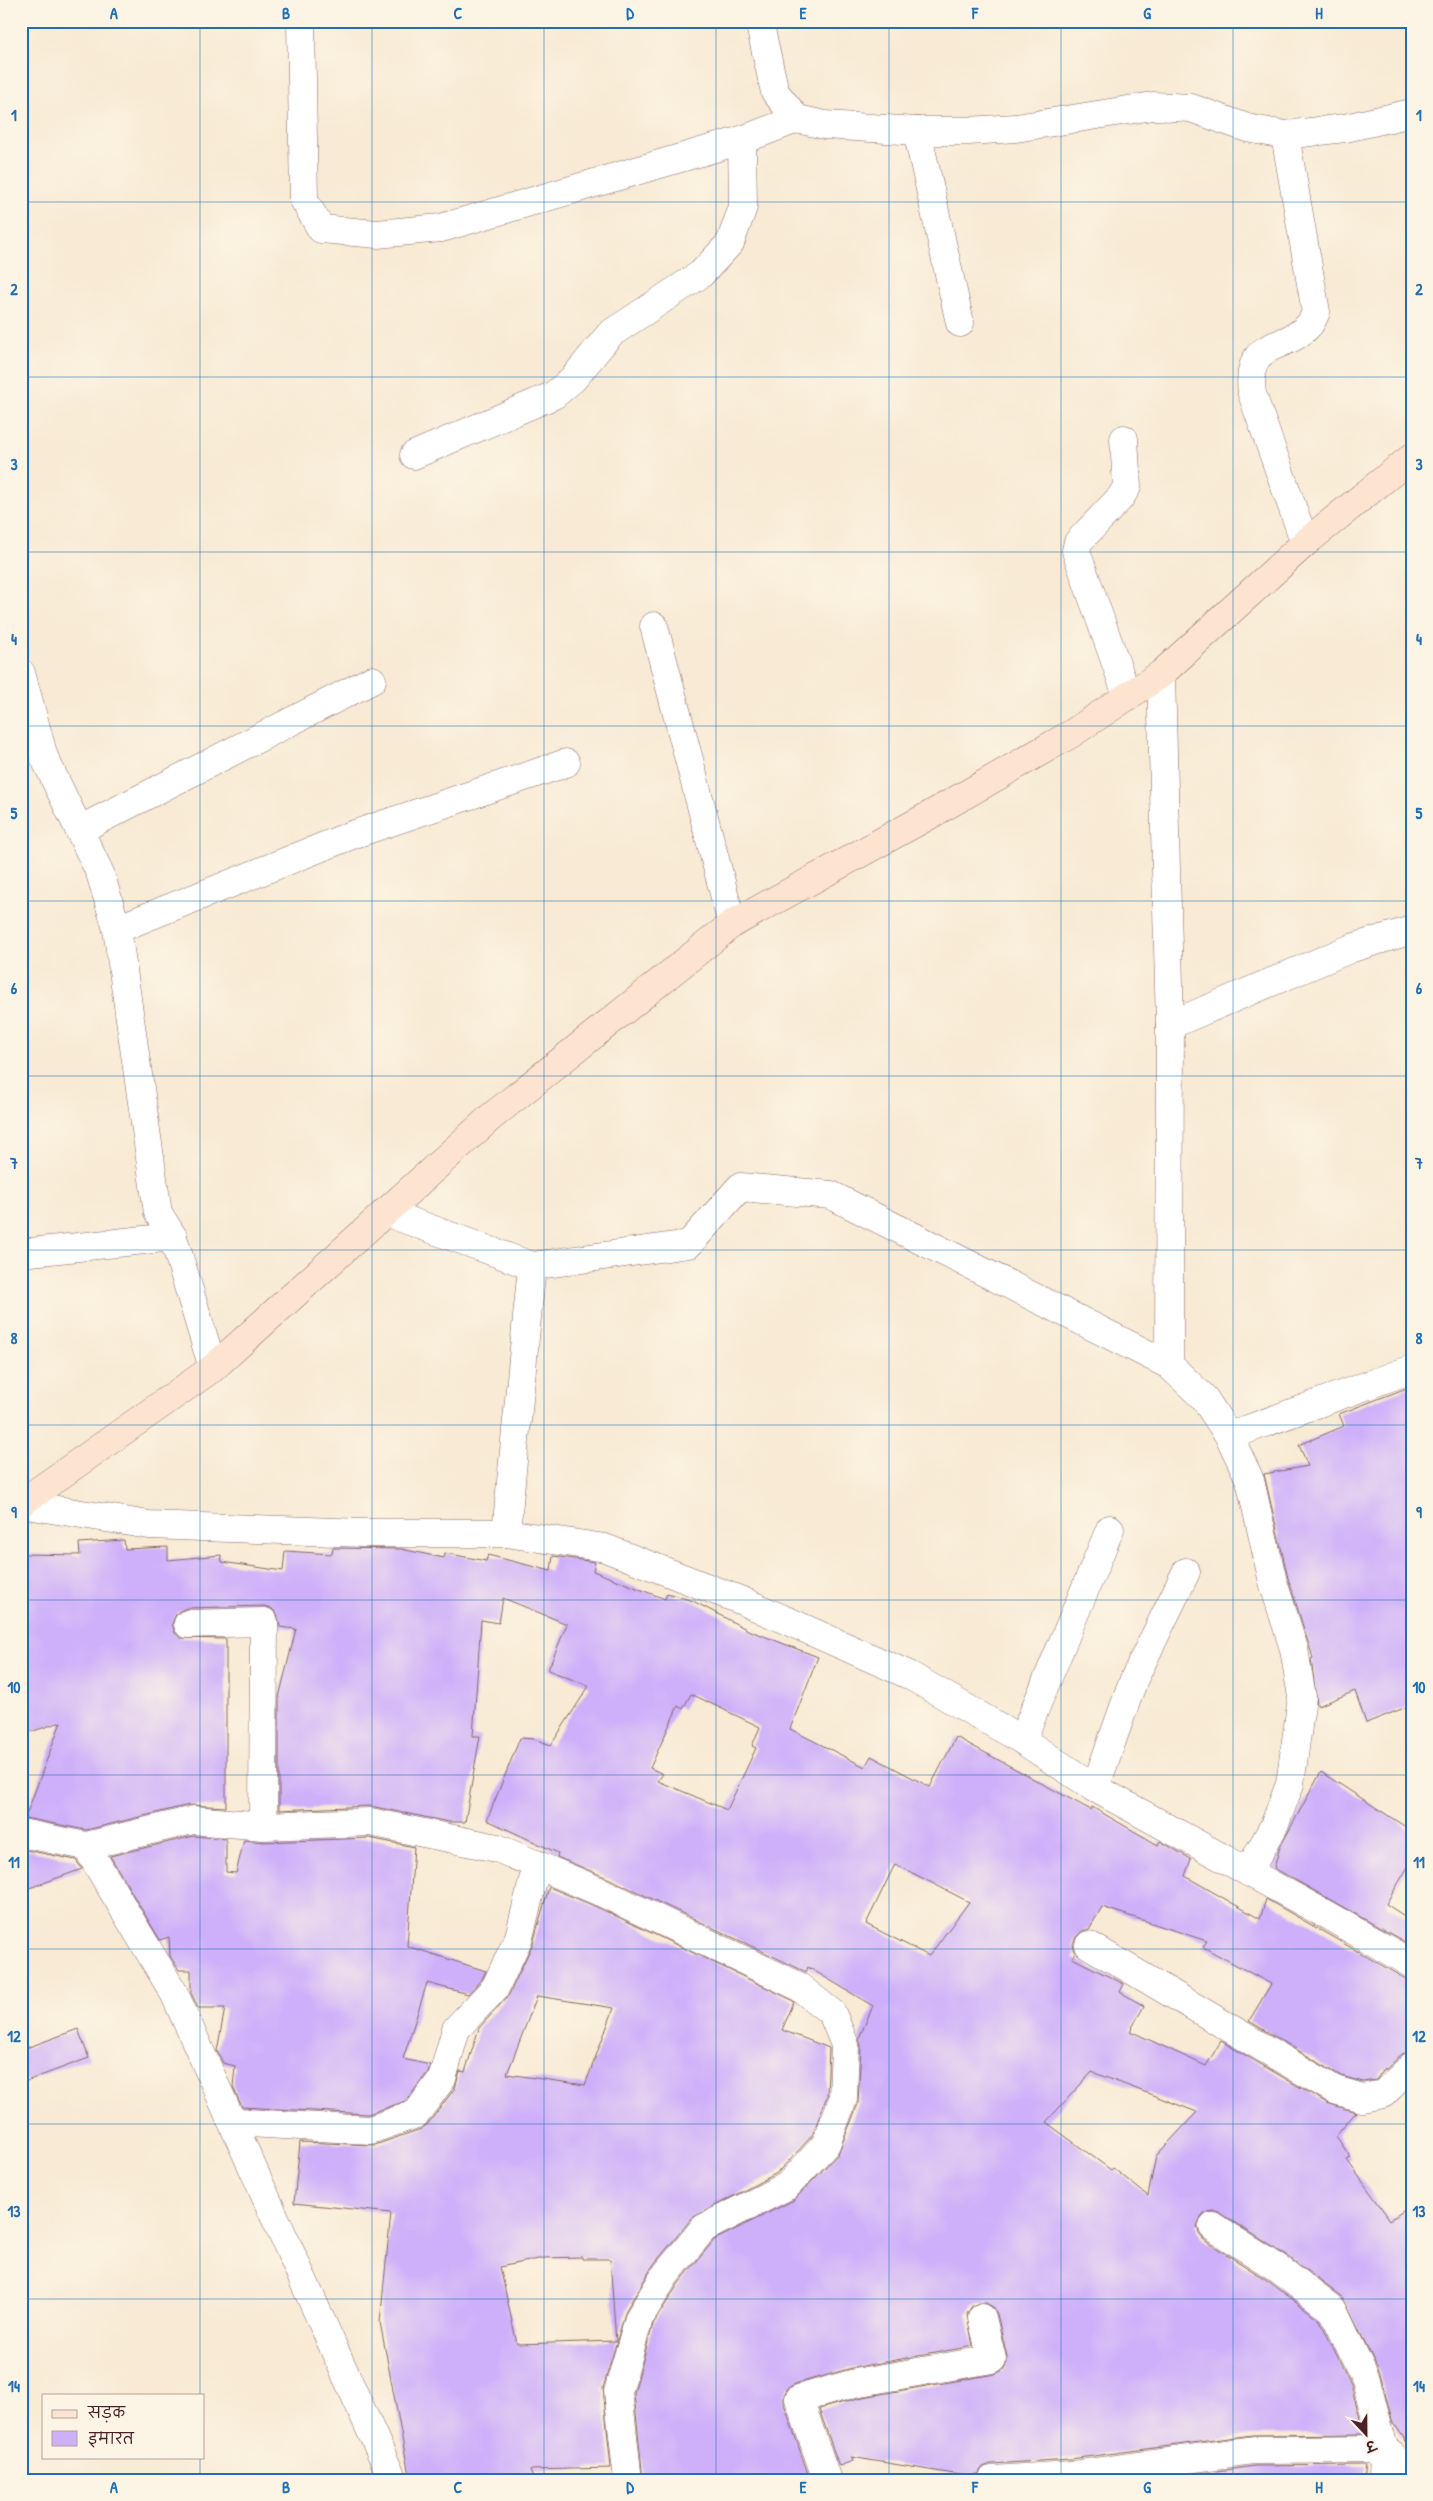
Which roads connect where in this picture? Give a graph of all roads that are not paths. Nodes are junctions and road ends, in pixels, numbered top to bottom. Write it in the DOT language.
graph roads {
  1 [pos="301,21"];
  2 [pos="759,21"];
  3 [pos="1412,113"];
  4 [pos="798,119"];
  5 [pos="917,131"];
  6 [pos="1285,135"];
  7 [pos="742,140"];
  8 [pos="960,322"];
  9 [pos="1124,439"];
  10 [pos="414,455"];
  11 [pos="1412,456"];
  12 [pos="1305,543"];
  13 [pos="654,626"];
  14 [pos="21,673"];
  15 [pos="1161,674"];
  16 [pos="372,680"];
  17 [pos="1127,696"];
  18 [pos="32,758"];
  19 [pos="566,763"];
  20 [pos="79,830"];
  21 [pos="732,924"];
  22 [pos="117,929"];
  23 [pos="1412,930"];
  24 [pos="1170,1025"];
  25 [pos="386,1212"];
  26 [pos="173,1237"];
  27 [pos="21,1253"];
  28 [pos="532,1266"];
  29 [pos="1169,1365"];
  30 [pos="213,1368"];
  31 [pos="1412,1369"];
  32 [pos="1229,1436"];
  33 [pos="21,1503"];
  34 [pos="1110,1529"];
  35 [pos="506,1533"];
  36 [pos="1186,1572"];
  37 [pos="188,1624"];
  38 [pos="1022,1740"];
  39 [pos="1095,1788"];
  40 [pos="263,1826"];
  41 [pos="21,1833"];
  42 [pos="86,1846"];
  43 [pos="536,1864"];
  44 [pos="1248,1872"];
  45 [pos="1089,1944"];
  46 [pos="1412,1964"];
  47 [pos="1412,2066"];
  48 [pos="232,2122"];
  49 [pos="1213,2226"];
  50 [pos="982,2318"];
  51 [pos="1384,2449"];
  52 [pos="1412,2472"];
  53 [pos="393,2480"];
  54 [pos="628,2480"];
  55 [pos="827,2480"];
  56 [pos="992,2480"];
  57 [pos="1383,2480"];
  1 -- 7 [label="street"];
  2 -- 4 [label="street"];
  3 -- 6 [label="street"];
  4 -- 5 [label="street"];
  4 -- 7 [label="street"];
  5 -- 6 [label="street"];
  5 -- 8 [label="street"];
  6 -- 12 [label="street"];
  7 -- 10 [label="street"];
  9 -- 17 [label="street"];
  11 -- 12 [label="street"];
  12 -- 15 [label="street"];
  13 -- 21 [label="street"];
  14 -- 18 [label="street"];
  15 -- 17 [label="street"];
  15 -- 24 [label="street"];
  16 -- 20 [label="street"];
  17 -- 21 [label="street"];
  18 -- 20 [label="street"];
  19 -- 22 [label="street"];
  20 -- 22 [label="street"];
  21 -- 25 [label="street"];
  22 -- 26 [label="street"];
  23 -- 24 [label="street"];
  24 -- 29 [label="street"];
  25 -- 28 [label="street"];
  25 -- 30 [label="street"];
  26 -- 27 [label="street"];
  26 -- 30 [label="street"];
  28 -- 29 [label="street"];
  28 -- 35 [label="street"];
  29 -- 32 [label="street"];
  30 -- 33 [label="street"];
  31 -- 32 [label="street"];
  32 -- 44 [label="street"];
  33 -- 35 [label="street"];
  34 -- 38 [label="street"];
  35 -- 38 [label="street"];
  36 -- 39 [label="street"];
  37 -- 40 [label="street"];
  38 -- 39 [label="street"];
  39 -- 44 [label="street"];
  40 -- 42 [label="street"];
  40 -- 43 [label="street"];
  41 -- 42 [label="street"];
  42 -- 48 [label="street"];
  43 -- 48 [label="street"];
  43 -- 54 [label="street"];
  44 -- 46 [label="street"];
  45 -- 47 [label="street"];
  48 -- 53 [label="street"];
  49 -- 51 [label="street"];
  50 -- 55 [label="street"];
  51 -- 52 [label="street"];
  51 -- 56 [label="street"];
  51 -- 57 [label="street"];
}
